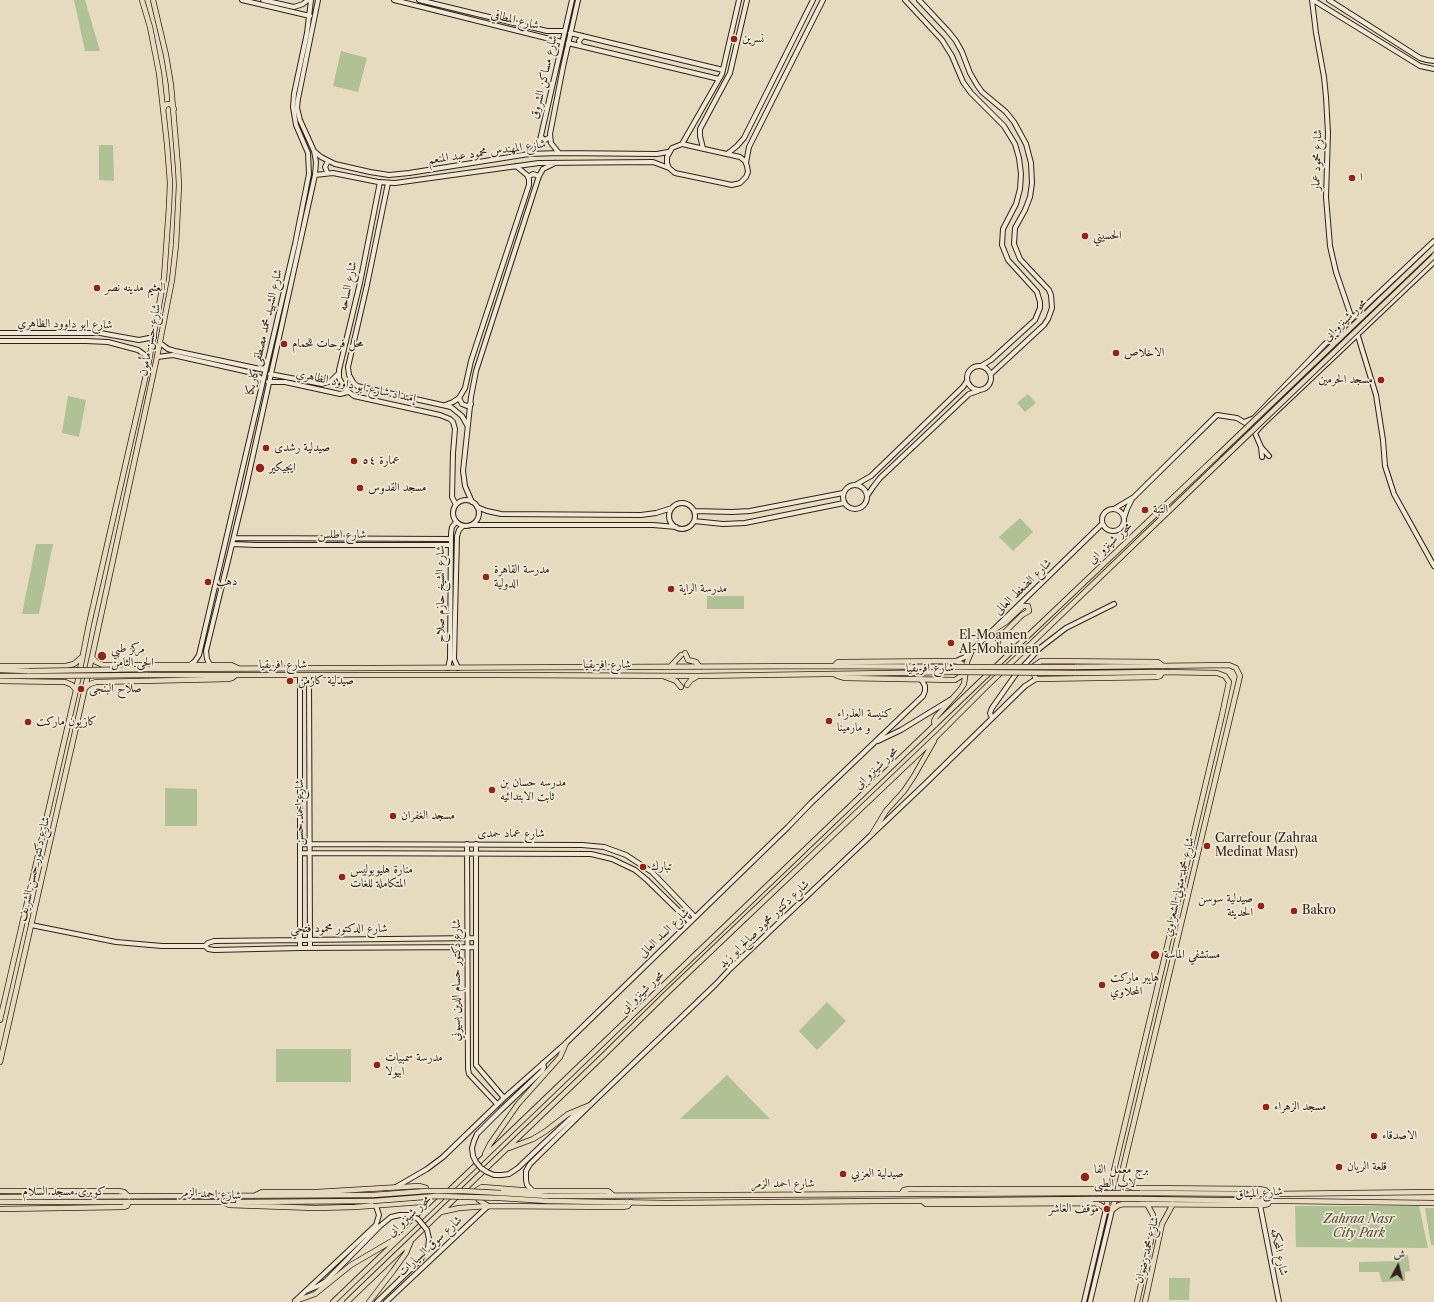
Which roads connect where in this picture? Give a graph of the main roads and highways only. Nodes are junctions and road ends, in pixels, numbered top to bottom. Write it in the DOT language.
graph roads {
  1 [pos="142,0"];
  2 [pos="153,0"];
  3 [pos="171,85"];
  4 [pos="161,86"];
  5 [pos="174,108"];
  6 [pos="163,110"];
  7 [pos="1434,248"];
  8 [pos="1434,256"];
  9 [pos="992,631"];
  10 [pos="972,650"];
  11 [pos="1012,651"];
  12 [pos="83,655"];
  13 [pos="92,657"];
  14 [pos="112,665"];
  15 [pos="0,666"];
  16 [pos="56,666"];
  17 [pos="80,666"];
  18 [pos="699,666"];
  19 [pos="834,666"];
  20 [pos="1163,666"];
  21 [pos="670,667"];
  22 [pos="90,668"];
  23 [pos="240,669"];
  24 [pos="0,670"];
  25 [pos="150,672"];
  26 [pos="1163,672"];
  27 [pos="29,673"];
  28 [pos="834,674"];
  29 [pos="236,675"];
  30 [pos="662,675"];
  31 [pos="0,676"];
  32 [pos="697,676"];
  33 [pos="78,679"];
  34 [pos="87,680"];
  35 [pos="0,681"];
  36 [pos="53,682"];
  37 [pos="111,682"];
  38 [pos="687,685"];
  39 [pos="681,687"];
  40 [pos="85,688"];
  41 [pos="76,690"];
  42 [pos="935,725"];
  43 [pos="936,737"];
  44 [pos="872,834"];
  45 [pos="1171,928"];
  46 [pos="1180,929"];
  47 [pos="1168,937"];
  48 [pos="1177,939"];
  49 [pos="15,956"];
  50 [pos="24,958"];
  51 [pos="3,1008"];
  52 [pos="12,1010"];
  53 [pos="0,1020"];
  54 [pos="566,1043"];
  55 [pos="0,1062"];
  56 [pos="588,1106"];
  57 [pos="1122,1135"];
  58 [pos="1131,1136"];
  59 [pos="1120,1146"];
  60 [pos="1128,1147"];
  61 [pos="507,1148"];
  62 [pos="484,1157"];
  63 [pos="1120,1181"];
  64 [pos="1111,1183"];
  65 [pos="1131,1188"];
  66 [pos="1097,1189"];
  67 [pos="0,1191"];
  68 [pos="1434,1192"];
  69 [pos="901,1194"];
  70 [pos="1270,1194"];
  71 [pos="254,1196"];
  72 [pos="614,1196"];
  73 [pos="0,1197"];
  74 [pos="373,1198"];
  75 [pos="129,1199"];
  76 [pos="922,1200"];
  77 [pos="1270,1200"];
  78 [pos="0,1202"];
  79 [pos="224,1202"];
  80 [pos="631,1202"];
  81 [pos="1095,1203"];
  82 [pos="1434,1203"];
  83 [pos="1132,1204"];
  84 [pos="1147,1204"];
  85 [pos="1173,1204"];
  86 [pos="488,1206"];
  87 [pos="0,1209"];
  88 [pos="1106,1209"];
  89 [pos="1112,1210"];
  90 [pos="440,1212"];
  91 [pos="1154,1219"];
  92 [pos="1164,1220"];
  93 [pos="404,1234"];
  94 [pos="411,1240"];
  95 [pos="294,1301"];
  96 [pos="333,1302"];
  97 [pos="347,1302"];
  98 [pos="369,1302"];
  99 [pos="1137,1302"];
  100 [pos="1145,1302"];
  1 -- 4 [label="main road, شارع حسن مأمون"];
  2 -- 3 [label="main road, شارع حسن مأمون"];
  3 -- 4 [label="main road"];
  3 -- 5 [label="main road, شارع حسن مأمون"];
  4 -- 6 [label="main road, شارع حسن مأمون"];
  5 -- 6 [label="main road"];
  5 -- 13 [label="main road, شارع حسن مأمون"];
  6 -- 12 [label="main road, شارع حسن مأمون"];
  7 -- 11 [label="main road, محور شينزو ابى, bridge"];
  8 -- 43 [label="main road, محور شينزو ابى, bridge"];
  9 -- 11 [label="main road"];
  10 -- 42 [label="main road"];
  11 -- 42 [label="main road, محور شينزو ابى"];
  12 -- 16 [label="main road"];
  12 -- 17 [label="main road, شارع حسن مأمون"];
  13 -- 14 [label="main road, شارع افريقيا"];
  13 -- 22 [label="main road, شارع حسن مأمون"];
  14 -- 23 [label="main road, شارع افريقيا"];
  14 -- 37 [label="main road"];
  15 -- 16 [label="main road"];
  16 -- 36 [label="main road"];
  17 -- 22 [label="main road"];
  17 -- 33 [label="main road, شارع حسن مأمون"];
  18 -- 19 [label="main road, شارع افريقيا"];
  18 -- 21 [label="main road, شارع افريقيا"];
  18 -- 21 [label="main road"];
  19 -- 20 [label="main road, bridge"];
  19 -- 28 [label="main road, شارع افريقيا"];
  20 -- 26 [label="main road"];
  20 -- 46 [label="main road, شارع محمد متولي الشعراوي"];
  21 -- 23 [label="main road, شارع افريقيا"];
  22 -- 34 [label="main road, شارع حسن مأمون"];
  23 -- 25 [label="main road"];
  24 -- 27 [label="main road"];
  25 -- 27 [label="main road, bridge"];
  25 -- 29 [label="main road"];
  26 -- 28 [label="main road, bridge"];
  26 -- 45 [label="main road, شارع محمد متولي الشعراوي"];
  27 -- 31 [label="main road"];
  28 -- 32 [label="main road, شارع افريقيا"];
  29 -- 30 [label="main road, شارع افريقيا"];
  29 -- 37 [label="main road, شارع افريقيا"];
  30 -- 32 [label="main road, شارع افريقيا"];
  30 -- 39 [label="main road"];
  32 -- 38 [label="main road"];
  33 -- 34 [label="main road"];
  33 -- 41 [label="main road, شارع دكتور حسن الشريف"];
  34 -- 40 [label="main road, شارع دكتور حسن الشريف"];
  35 -- 36 [label="main road"];
  36 -- 41 [label="main road"];
  37 -- 40 [label="main road, شارع افريقيا"];
  40 -- 50 [label="main road, شارع دكتور حسن الشريف"];
  41 -- 49 [label="main road, شارع دكتور حسن الشريف"];
  42 -- 62 [label="main road, محور شينزو ابى"];
  43 -- 44 [label="main road"];
  43 -- 61 [label="main road, محور شينزو ابى"];
  45 -- 46 [label="main road"];
  45 -- 47 [label="main road, شارع محمد متولي الشعراوي"];
  46 -- 48 [label="main road, شارع محمد متولي الشعراوي"];
  47 -- 48 [label="main road"];
  47 -- 57 [label="main road, شارع محمد متولي الشعراوي"];
  48 -- 58 [label="main road, شارع محمد متولي الشعراوي"];
  49 -- 50 [label="main road"];
  49 -- 51 [label="main road, شارع دكتور حسن الشريف"];
  50 -- 52 [label="main road, شارع دكتور حسن الشريف"];
  51 -- 52 [label="main road"];
  51 -- 53 [label="main road, شارع دكتور حسن الشريف"];
  52 -- 55 [label="main road, شارع دكتور حسن الشريف"];
  54 -- 62 [label="main road"];
  56 -- 61 [label="main road"];
  57 -- 58 [label="main road"];
  57 -- 59 [label="main road, شارع محمد متولي الشعراوي"];
  58 -- 60 [label="main road, شارع محمد متولي الشعراوي"];
  59 -- 60 [label="main road"];
  59 -- 64 [label="main road, شارع محمد متولي الشعراوي"];
  60 -- 63 [label="main road, شارع محمد متولي الشعراوي"];
  61 -- 90 [label="main road, محور شينزو ابى"];
  62 -- 93 [label="main road, محور شينزو ابى"];
  63 -- 65 [label="main road"];
  63 -- 89 [label="main road, شارع محمد متولي الشعراوي"];
  64 -- 66 [label="main road, شارع احمد الزمر"];
  64 -- 88 [label="main road, شارع محمد متولي الشعراوي"];
  65 -- 70 [label="main road, شارع الميثاق"];
  65 -- 83 [label="main road"];
  66 -- 69 [label="main road, شارع احمد الزمر"];
  66 -- 81 [label="main road"];
  67 -- 75 [label="main road, شارع احمد الزمر"];
  68 -- 70 [label="main road, شارع الميثاق"];
  69 -- 70 [label="main road, bridge"];
  69 -- 72 [label="main road, شارع احمد الزمر"];
  71 -- 74 [label="main road"];
  71 -- 75 [label="main road, شارع احمد الزمر"];
  71 -- 79 [label="main road, شارع احمد الزمر"];
  72 -- 74 [label="main road, bridge"];
  72 -- 86 [label="main road, شارع احمد الزمر"];
  73 -- 75 [label="main road, كوبرى مسجد السلام"];
  74 -- 79 [label="main road"];
  74 -- 80 [label="main road, bridge"];
  75 -- 78 [label="main road, كوبرى مسجد السلام"];
  75 -- 79 [label="main road, شارع احمد الزمر"];
  75 -- 87 [label="main road, شارع احمد الزمر"];
  76 -- 77 [label="main road, bridge"];
  76 -- 80 [label="main road, شارع احمد الزمر"];
  76 -- 81 [label="main road, شارع احمد الزمر"];
  77 -- 82 [label="main road, شارع الميثاق"];
  77 -- 85 [label="main road, شارع الميثاق"];
  80 -- 86 [label="main road, شارع احمد الزمر"];
  81 -- 88 [label="main road, شارع احمد الزمر"];
  83 -- 84 [label="main road, شارع الميثاق"];
  83 -- 89 [label="main road, شارع الميثاق"];
  84 -- 85 [label="main road, شارع الميثاق"];
  84 -- 91 [label="main road, شارع محمد رضوان"];
  85 -- 92 [label="main road, شارع محمد رضوان"];
  86 -- 90 [label="main road, شارع احمد الزمر"];
  90 -- 94 [label="main road, محور شينزو ابى"];
  91 -- 92 [label="main road"];
  91 -- 99 [label="main road, شارع محمد رضوان"];
  92 -- 100 [label="main road, شارع محمد رضوان"];
  93 -- 95 [label="main road"];
  93 -- 96 [label="main road, محور شينزو ابى"];
  94 -- 97 [label="main road, محور شينزو ابى"];
  94 -- 98 [label="main road"];
}
